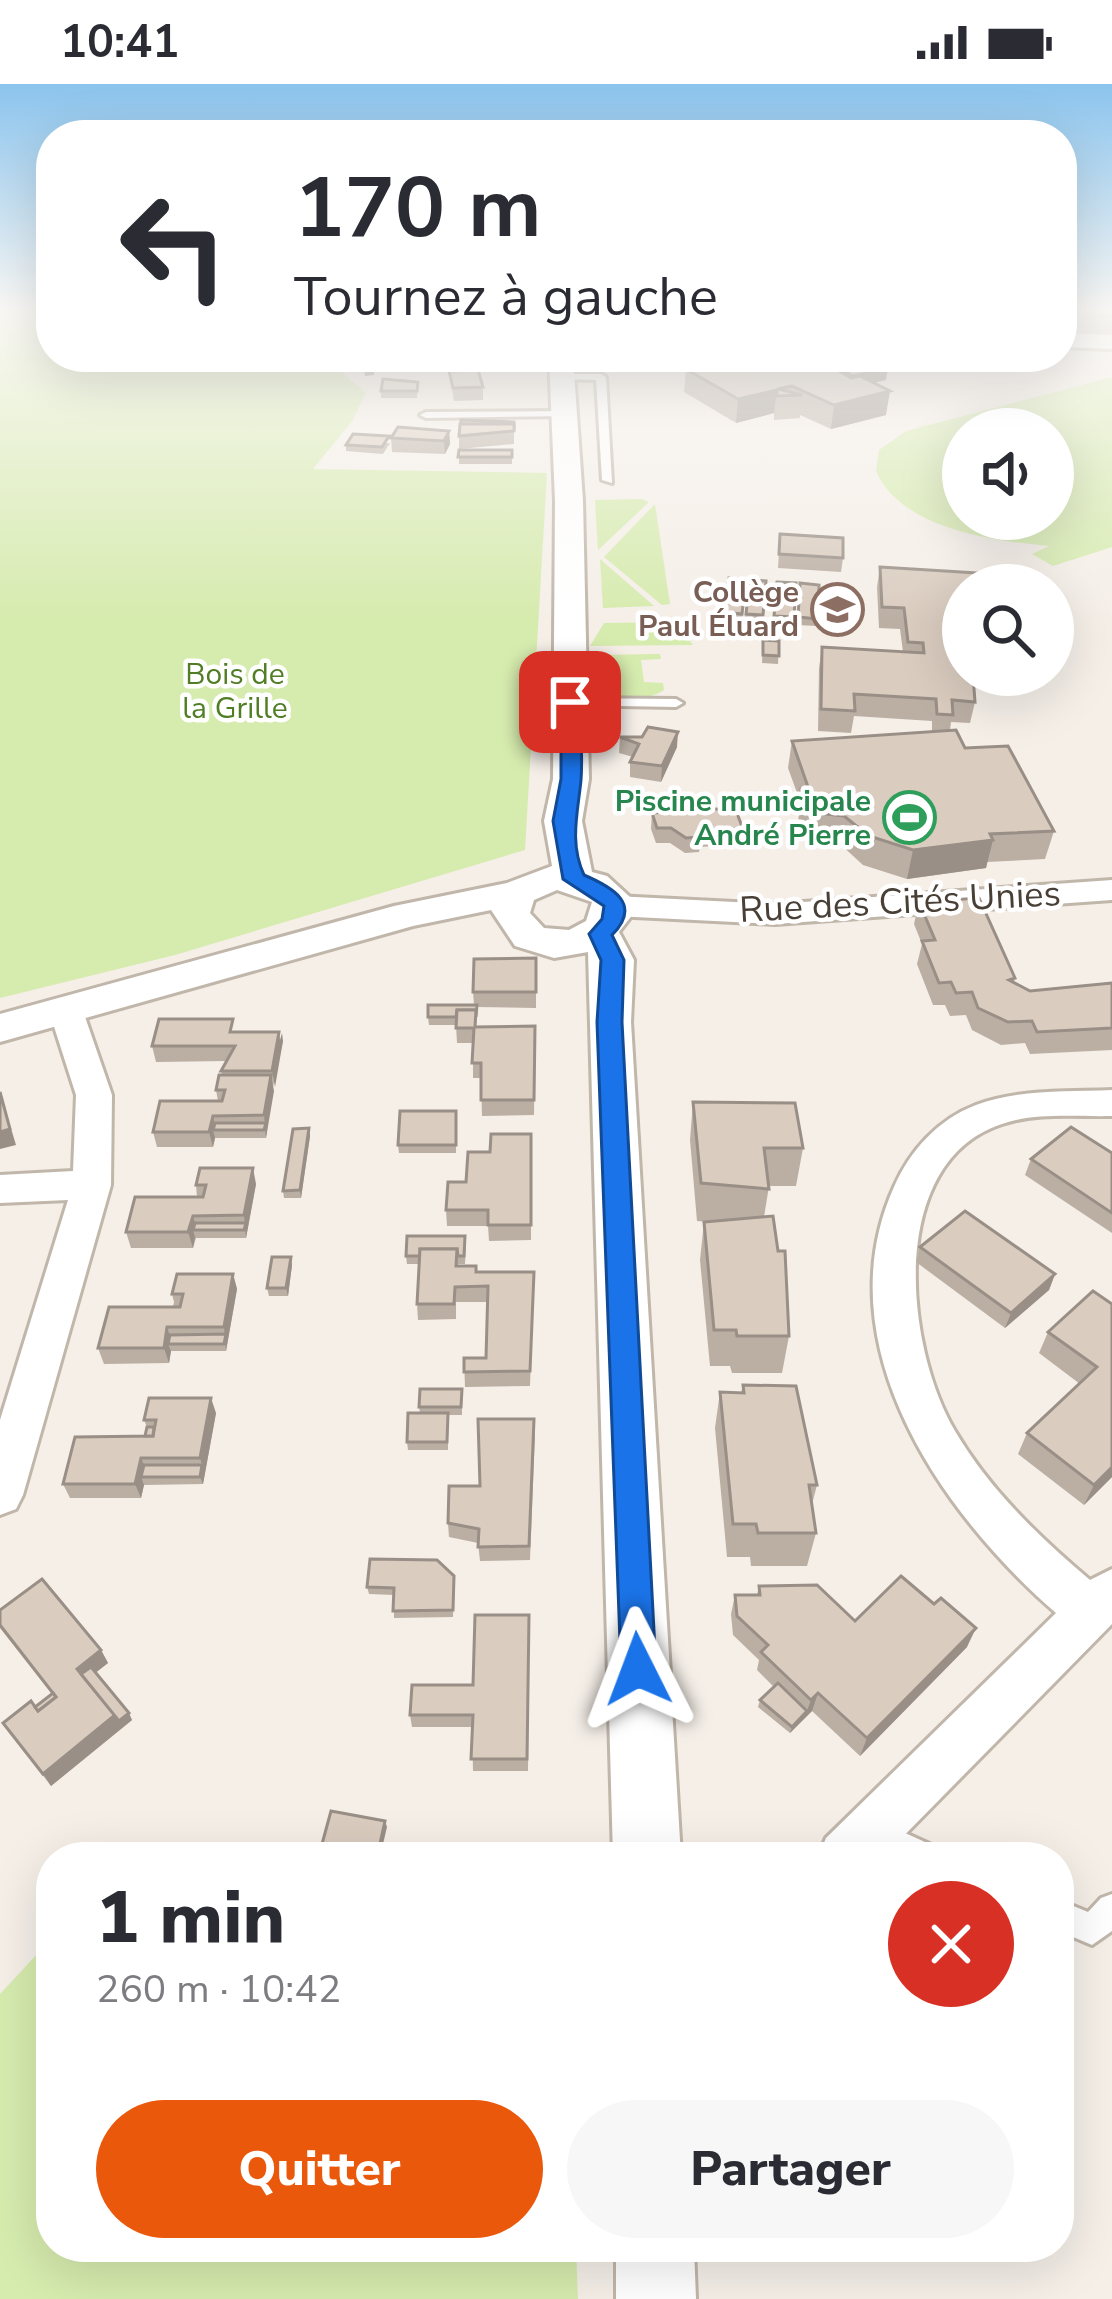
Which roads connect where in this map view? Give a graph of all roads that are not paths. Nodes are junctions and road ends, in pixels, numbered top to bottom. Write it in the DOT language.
graph roads {
  1 [pos="565,415"];
  2 [pos="604,415"];
  3 [pos="608,480"];
  4 [pos="570,702"];
  5 [pos="676,703"];
  6 [pos="563,821"];
  7 [pos="574,879"];
  8 [pos="1112,890"];
  9 [pos="530,911"];
  10 [pos="608,920"];
  11 [pos="66,1011"];
  12 [pos="609,1022"];
  13 [pos="0,1028"];
  14 [pos="1112,1103"];
  15 [pos="92,1185"];
  16 [pos="0,1190"];
  17 [pos="0,1495"];
  18 [pos="1102,1601"];
  19 [pos="646,1842"];
  20 [pos="861,1842"];
  21 [pos="1112,1909"];
  22 [pos="1074,1922"];
  23 [pos="656,2262"];
  24 [pos="656,2299"];
  1 -- 4 [label="street"];
  2 -- 3 [label="lane"];
  4 -- 5 [label="lane"];
  4 -- 6 [label="street"];
  6 -- 7 [label="street"];
  6 -- 9 [label="street"];
  7 -- 9 [label="street"];
  7 -- 10 [label="street"];
  8 -- 10 [label="street, Rue des Cités Unies"];
  9 -- 10 [label="street"];
  9 -- 11 [label="street"];
  9 -- 12 [label="street"];
  10 -- 12 [label="street"];
  11 -- 13 [label="street"];
  11 -- 15 [label="street"];
  12 -- 19 [label="street"];
  14 -- 18 [label="street"];
  15 -- 16 [label="street"];
  15 -- 17 [label="street"];
  18 -- 20 [label="street"];
  21 -- 22 [label="lane"];
  23 -- 24 [label="street"];
}
